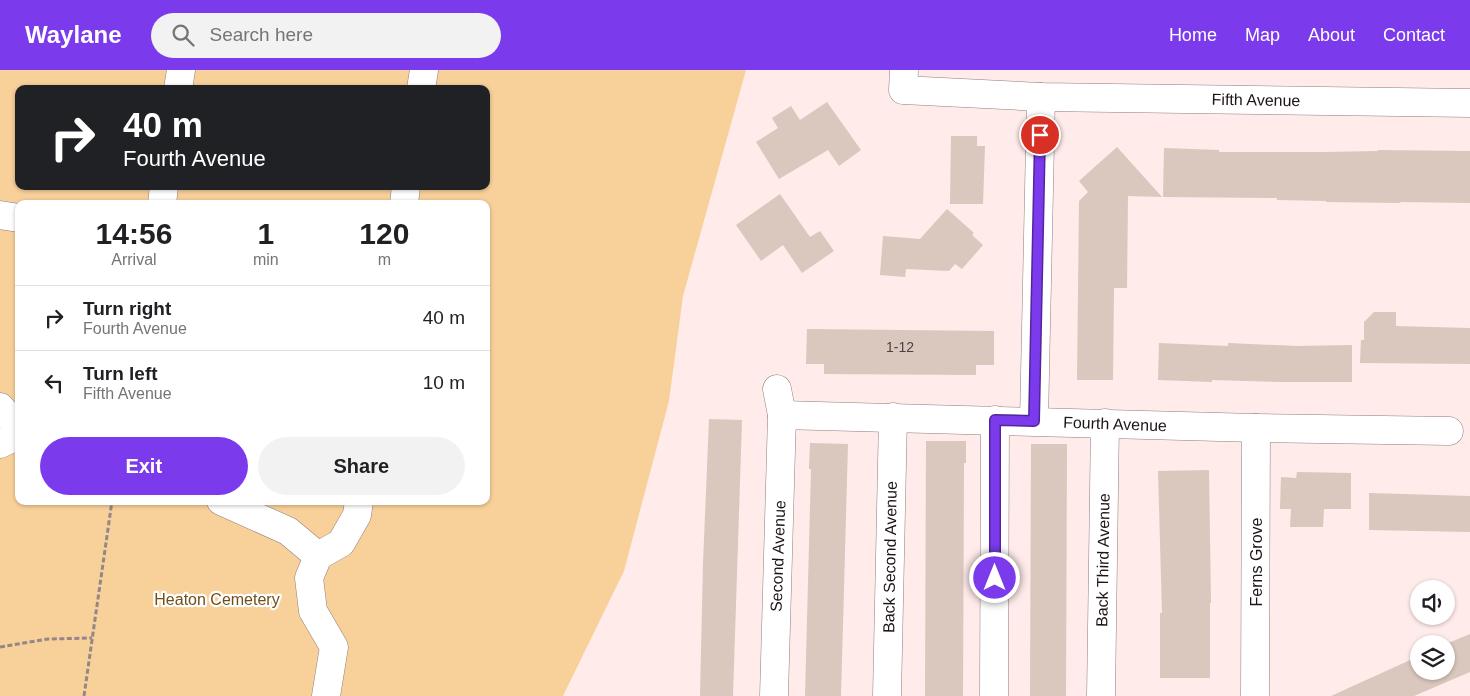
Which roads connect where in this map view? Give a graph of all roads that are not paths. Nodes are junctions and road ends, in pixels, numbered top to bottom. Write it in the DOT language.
graph roads {
  1 [pos="181,70"];
  2 [pos="424,70"];
  3 [pos="904,80"];
  4 [pos="179,85"];
  5 [pos="422,85"];
  6 [pos="1041,97"];
  7 [pos="1470,103"];
  8 [pos="0,216"];
  9 [pos="15,218"];
  10 [pos="779,402"];
  11 [pos="0,407"];
  12 [pos="893,417"];
  13 [pos="995,420"];
  14 [pos="1034,421"];
  15 [pos="1106,423"];
  16 [pos="15,424"];
  17 [pos="1256,428"];
  18 [pos="1449,430"];
  19 [pos="15,437"];
  20 [pos="0,444"];
  21 [pos="230,505"];
  22 [pos="358,505"];
  23 [pos="318,556"];
  24 [pos="326,696"];
  25 [pos="774,696"];
  26 [pos="887,696"];
  27 [pos="994,696"];
  28 [pos="1101,696"];
  29 [pos="1255,696"];
  1 -- 4 [label="street"];
  2 -- 5 [label="street"];
  3 -- 6 [label="street, Fifth Avenue"];
  6 -- 7 [label="street, Fifth Avenue"];
  6 -- 14 [label="street"];
  8 -- 9 [label="street"];
  10 -- 12 [label="street, Fourth Avenue"];
  10 -- 25 [label="street, Second Avenue"];
  11 -- 16 [label="street"];
  12 -- 13 [label="street, Fourth Avenue"];
  12 -- 26 [label="street, Back Second Avenue"];
  13 -- 14 [label="street, Fourth Avenue"];
  13 -- 27 [label="street"];
  14 -- 15 [label="street, Fourth Avenue"];
  15 -- 17 [label="street, Fourth Avenue"];
  15 -- 28 [label="street, Back Third Avenue"];
  17 -- 18 [label="street, Fourth Avenue"];
  17 -- 29 [label="street, Ferns Grove"];
  19 -- 20 [label="street"];
  21 -- 23 [label="street"];
  22 -- 23 [label="street"];
  23 -- 24 [label="street"];
}
